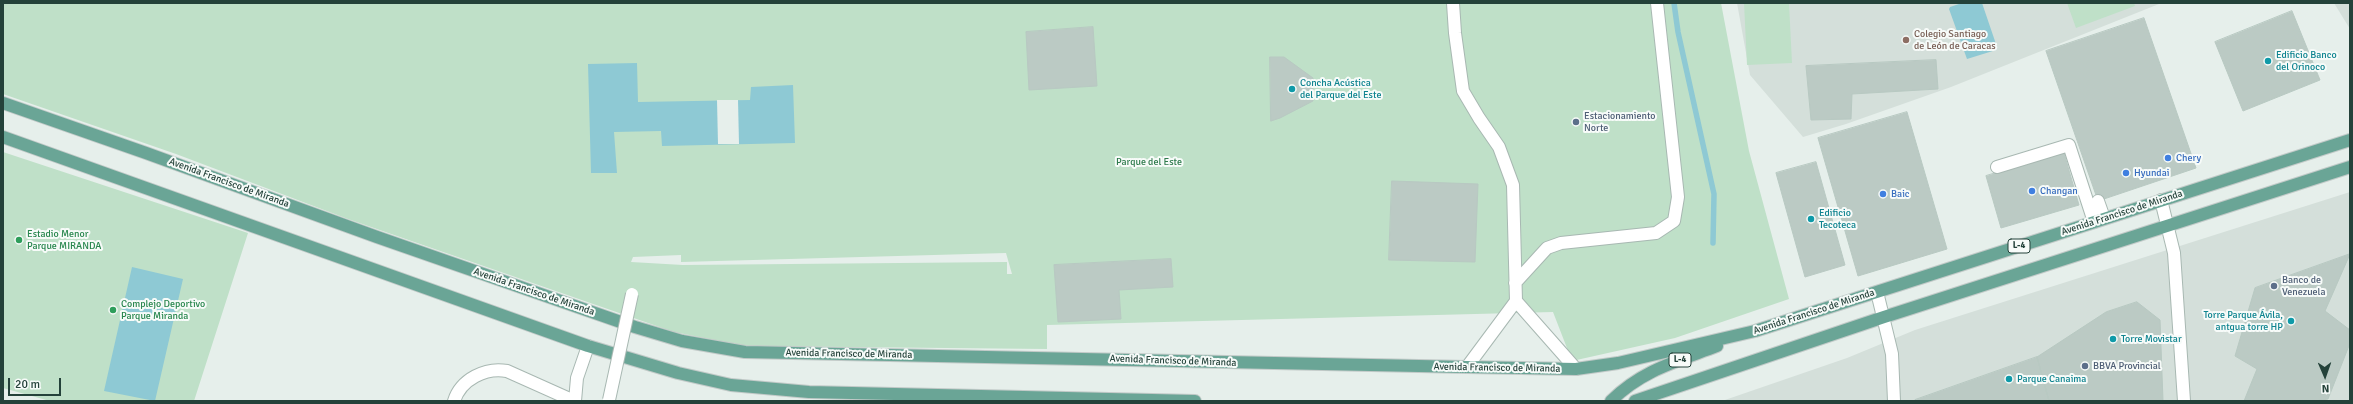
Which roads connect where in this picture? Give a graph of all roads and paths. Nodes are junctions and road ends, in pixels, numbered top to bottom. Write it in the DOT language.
graph roads {
  1 [pos="1453,3"];
  2 [pos="1657,3"];
  3 [pos="3,103"];
  4 [pos="3,138"];
  5 [pos="2350,140"];
  6 [pos="1997,167"];
  7 [pos="2350,167"];
  8 [pos="2161,200"];
  9 [pos="2098,202"];
  10 [pos="2099,220"];
  11 [pos="2167,227"];
  12 [pos="1515,282"];
  13 [pos="1877,292"];
  14 [pos="632,294"];
  15 [pos="1516,300"];
  16 [pos="1884,317"];
  17 [pos="1755,331"];
  18 [pos="588,346"];
  19 [pos="1468,367"];
  20 [pos="1576,369"];
  21 [pos="609,400"];
  22 [pos="1640,400"];
  23 [pos="454,401"];
  24 [pos="574,401"];
  25 [pos="1195,401"];
  26 [pos="1611,401"];
  27 [pos="1894,401"];
  28 [pos="2184,401"];
  1 -- 12 [label="street"];
  2 -- 12 [label="street"];
  3 -- 19 [label="main road, Avenida Francisco de Miranda"];
  4 -- 18 [label="main road"];
  5 -- 8 [label="main road, Avenida Francisco de Miranda / L-4"];
  6 -- 10 [label="street"];
  7 -- 11 [label="main road, L-4"];
  8 -- 10 [label="main road, Avenida Francisco de Miranda / L-4"];
  8 -- 11 [label="street"];
  9 -- 10 [label="street"];
  10 -- 13 [label="main road, Avenida Francisco de Miranda / L-4"];
  11 -- 16 [label="main road, L-4"];
  11 -- 28 [label="street"];
  12 -- 15 [label="street"];
  13 -- 16 [label="street"];
  13 -- 17 [label="main road, Avenida Francisco de Miranda / L-4"];
  14 -- 21 [label="street, bridge"];
  15 -- 19 [label="street"];
  15 -- 20 [label="street"];
  16 -- 22 [label="main road, L-4"];
  16 -- 27 [label="street"];
  17 -- 20 [label="main road, Avenida Francisco de Miranda"];
  17 -- 26 [label="main road, L-4"];
  18 -- 24 [label="street"];
  18 -- 25 [label="main road"];
  19 -- 20 [label="main road, Avenida Francisco de Miranda"];
  23 -- 24 [label="street"];
}
